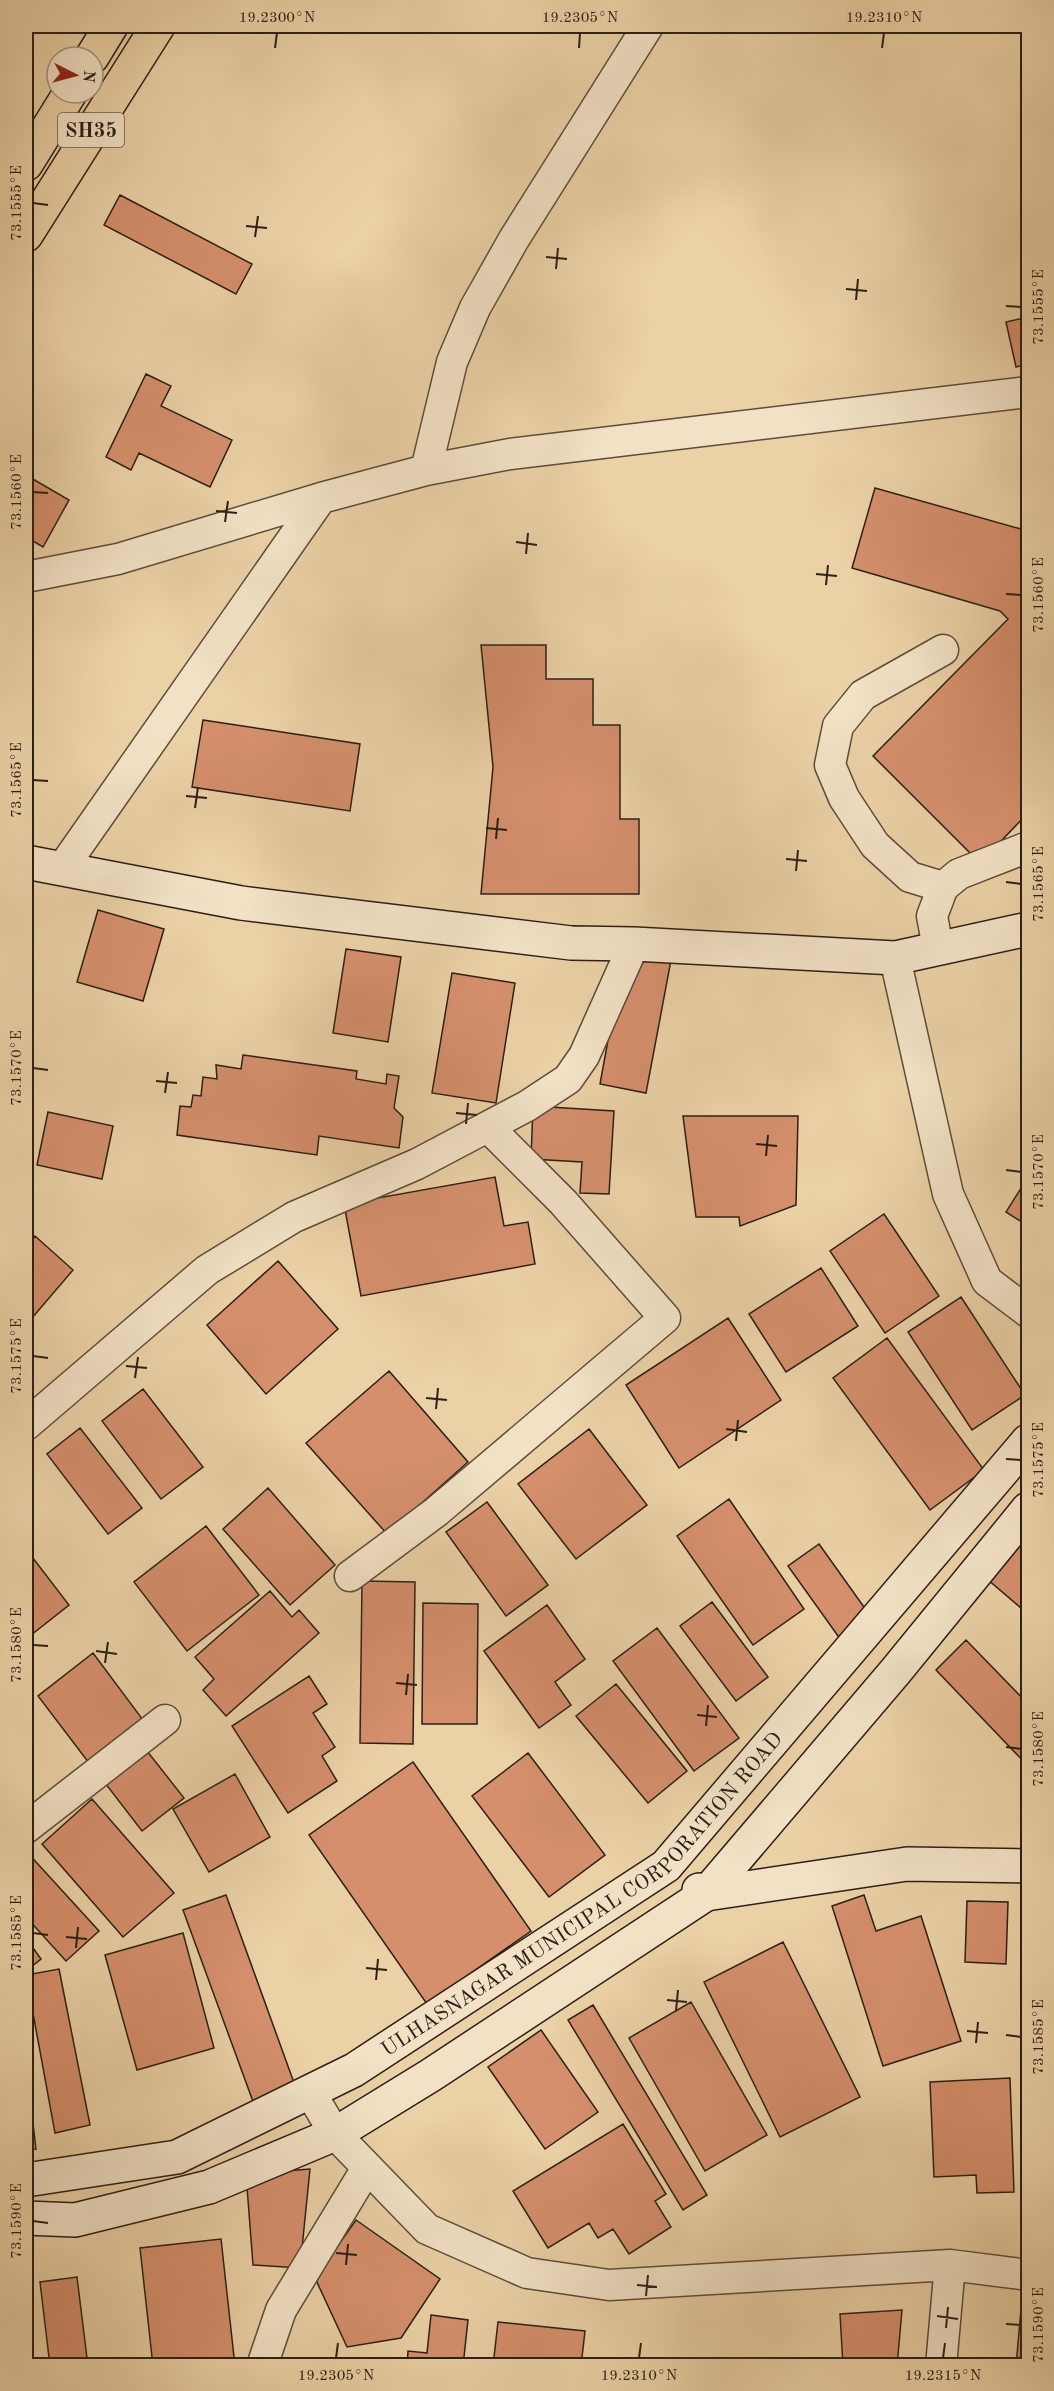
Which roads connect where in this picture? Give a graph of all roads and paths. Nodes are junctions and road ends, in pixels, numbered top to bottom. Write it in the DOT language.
graph roads {
  1 [pos="111,26"];
  2 [pos="158,26"];
  3 [pos="648,26"];
  4 [pos="99,45"];
  5 [pos="63,105"];
  6 [pos="26,164"];
  7 [pos="26,235"];
  8 [pos="1029,392"];
  9 [pos="426,470"];
  10 [pos="321,498"];
  11 [pos="26,577"];
  12 [pos="943,650"];
  13 [pos="1029,847"];
  14 [pos="26,862"];
  15 [pos="61,870"];
  16 [pos="943,887"];
  17 [pos="1029,929"];
  18 [pos="634,944"];
  19 [pos="938,948"];
  20 [pos="895,958"];
  21 [pos="488,1127"];
  22 [pos="1029,1312"];
  23 [pos="26,1425"];
  24 [pos="1029,1441"];
  25 [pos="1029,1509"];
  26 [pos="350,1576"];
  27 [pos="165,1720"];
  28 [pos="26,1828"];
  29 [pos="666,1866"];
  30 [pos="1029,1866"];
  31 [pos="706,1894"];
  32 [pos="310,2092"];
  33 [pos="335,2134"];
  34 [pos="367,2168"];
  35 [pos="26,2180"];
  36 [pos="26,2218"];
  37 [pos="950,2265"];
  38 [pos="1029,2275"];
  39 [pos="262,2366"];
  40 [pos="941,2366"];
  1 -- 4 [label="main road"];
  2 -- 7 [label="main road, SH35"];
  3 -- 9 [label="street"];
  5 -- 6 [label="main road, SH35"];
  8 -- 9 [label="street"];
  9 -- 10 [label="street"];
  10 -- 11 [label="street"];
  10 -- 15 [label="street"];
  12 -- 16 [label="street"];
  13 -- 16 [label="street"];
  14 -- 15 [label="main road"];
  15 -- 18 [label="main road"];
  16 -- 19 [label="street"];
  17 -- 19 [label="main road"];
  18 -- 20 [label="main road"];
  18 -- 21 [label="street"];
  19 -- 20 [label="main road"];
  20 -- 22 [label="street"];
  21 -- 23 [label="street"];
  21 -- 26 [label="street"];
  24 -- 29 [label="main road, ULHASNAGAR MUNICIPAL CORPORATION ROAD"];
  25 -- 31 [label="main road"];
  27 -- 28 [label="street"];
  29 -- 31 [label="main road"];
  29 -- 32 [label="main road, ULHASNAGAR MUNICIPAL CORPORATION ROAD"];
  30 -- 31 [label="main road"];
  31 -- 33 [label="main road"];
  32 -- 33 [label="street"];
  32 -- 35 [label="main road, ULHASNAGAR MUNICIPAL CORPORATION ROAD"];
  33 -- 34 [label="street"];
  33 -- 36 [label="main road"];
  34 -- 37 [label="street"];
  34 -- 39 [label="street"];
  37 -- 38 [label="street"];
  37 -- 40 [label="street"];
}
